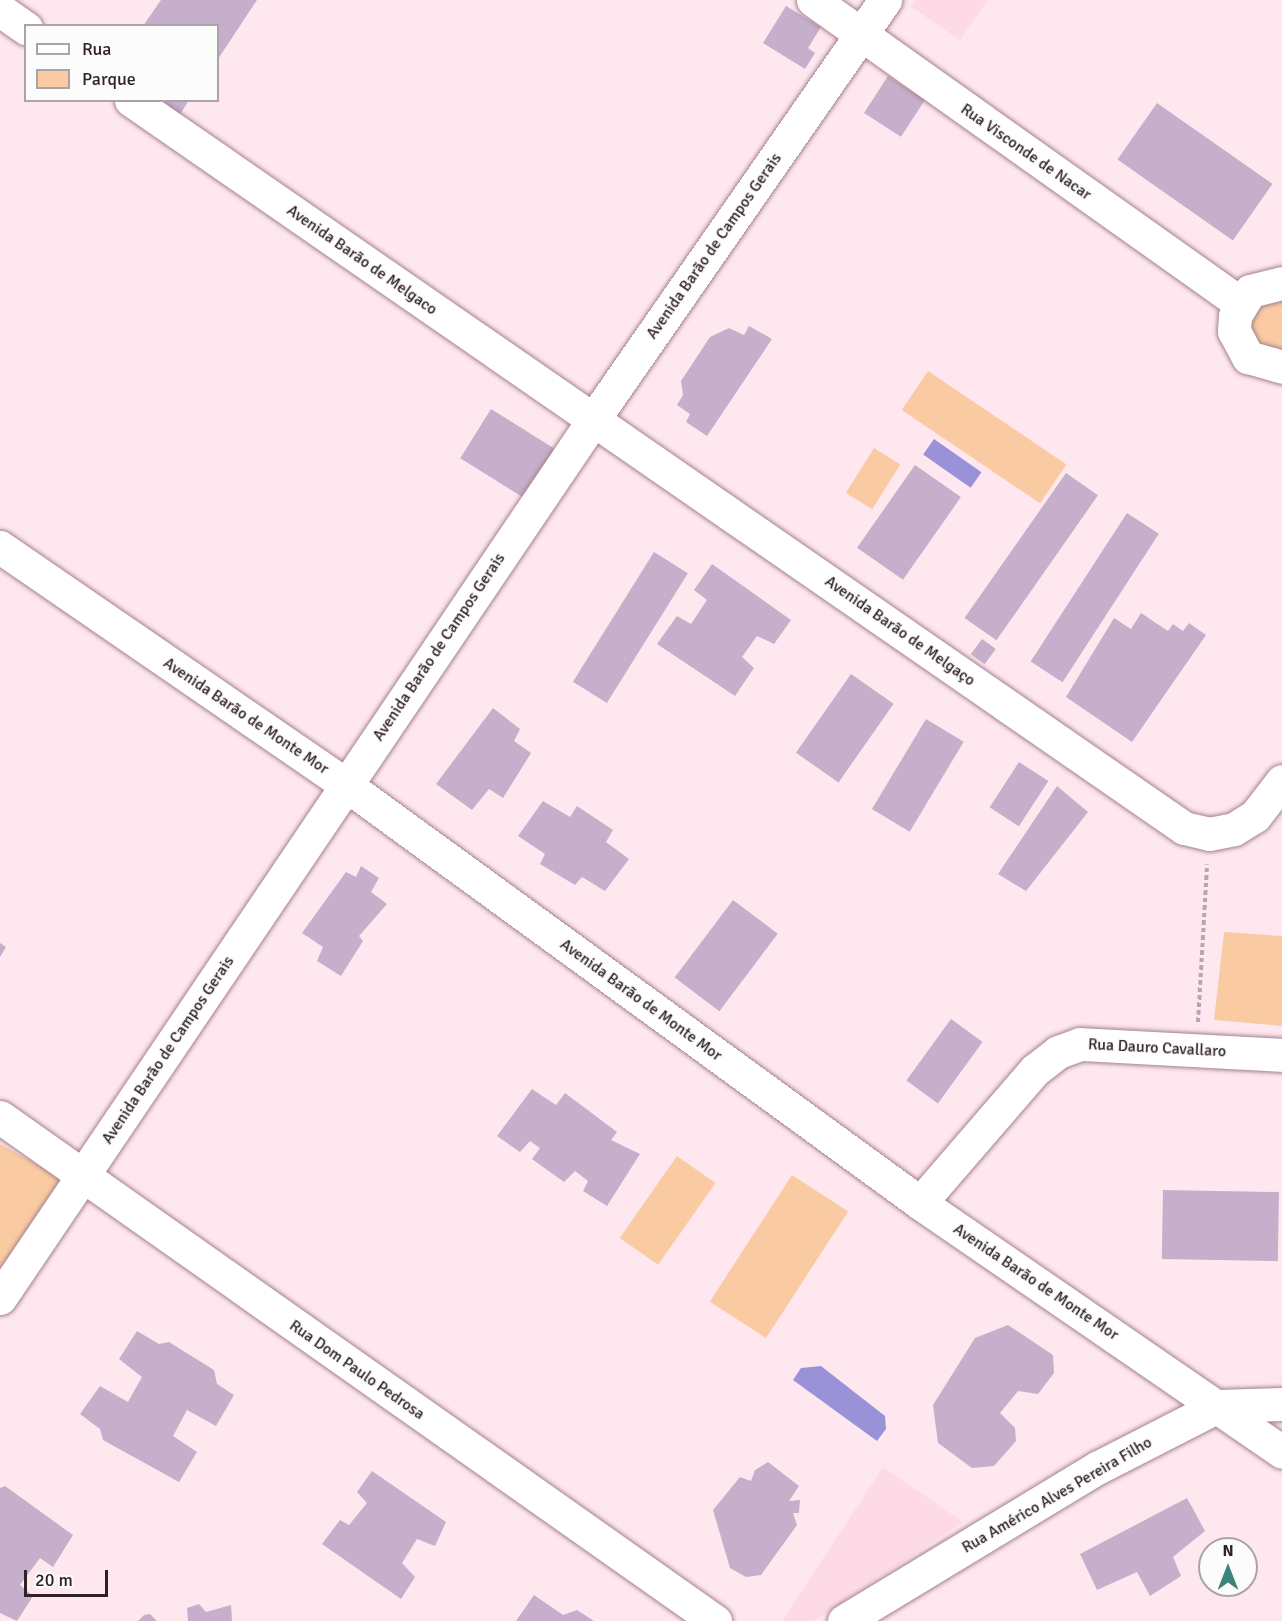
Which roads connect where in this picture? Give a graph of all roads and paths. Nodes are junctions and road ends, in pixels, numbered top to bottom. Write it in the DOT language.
graph roads {
  1 [pos="813,0"];
  2 [pos="885,0"];
  3 [pos="0,10"];
  4 [pos="24,27"];
  5 [pos="860,35"];
  6 [pos="134,102"];
  7 [pos="1282,283"];
  8 [pos="1240,303"];
  9 [pos="1282,367"];
  10 [pos="593,420"];
  11 [pos="0,547"];
  12 [pos="1282,781"];
  13 [pos="346,785"];
  14 [pos="1209,834"];
  15 [pos="1196,1049"];
  16 [pos="1282,1055"];
  17 [pos="0,1118"];
  18 [pos="83,1176"];
  19 [pos="920,1203"];
  20 [pos="0,1298"];
  21 [pos="1282,1404"];
  22 [pos="1218,1406"];
  23 [pos="1282,1452"];
  24 [pos="715,1621"];
  25 [pos="844,1621"];
  1 -- 5 [label="street, Rua Visconde de Nacar"];
  2 -- 5 [label="street, Avenida Barão de Campos Gerais"];
  3 -- 4 [label="street"];
  5 -- 8 [label="street, Rua Visconde de Nacar"];
  5 -- 10 [label="street, Avenida Barão de Campos Gerais"];
  6 -- 10 [label="street, Avenida Barão de Melgaco"];
  7 -- 8 [label="street"];
  8 -- 9 [label="street"];
  10 -- 13 [label="street, Avenida Barão de Campos Gerais"];
  10 -- 14 [label="street, Avenida Barão de Melgaço"];
  11 -- 13 [label="street, Avenida Barão de Monte Mor"];
  12 -- 14 [label="street"];
  13 -- 18 [label="street, Avenida Barão de Campos Gerais"];
  13 -- 19 [label="street, Avenida Barão de Monte Mor"];
  14 -- 15 [label="path"];
  15 -- 16 [label="street, Rua Dauro Cavallaro"];
  15 -- 19 [label="street, Rua Dauro Cavallaro"];
  17 -- 18 [label="street, Rua Dom Paulo Pedrosa"];
  18 -- 20 [label="street, Avenida Barão de Campos Gerais"];
  18 -- 24 [label="street, Rua Dom Paulo Pedrosa"];
  19 -- 22 [label="street, Avenida Barão de Monte Mor"];
  21 -- 22 [label="street, Rua Américo Alves Pereira Filho"];
  22 -- 23 [label="street, Avenida Barão de Monte Mor"];
  22 -- 25 [label="street, Rua Américo Alves Pereira Filho"];
}
